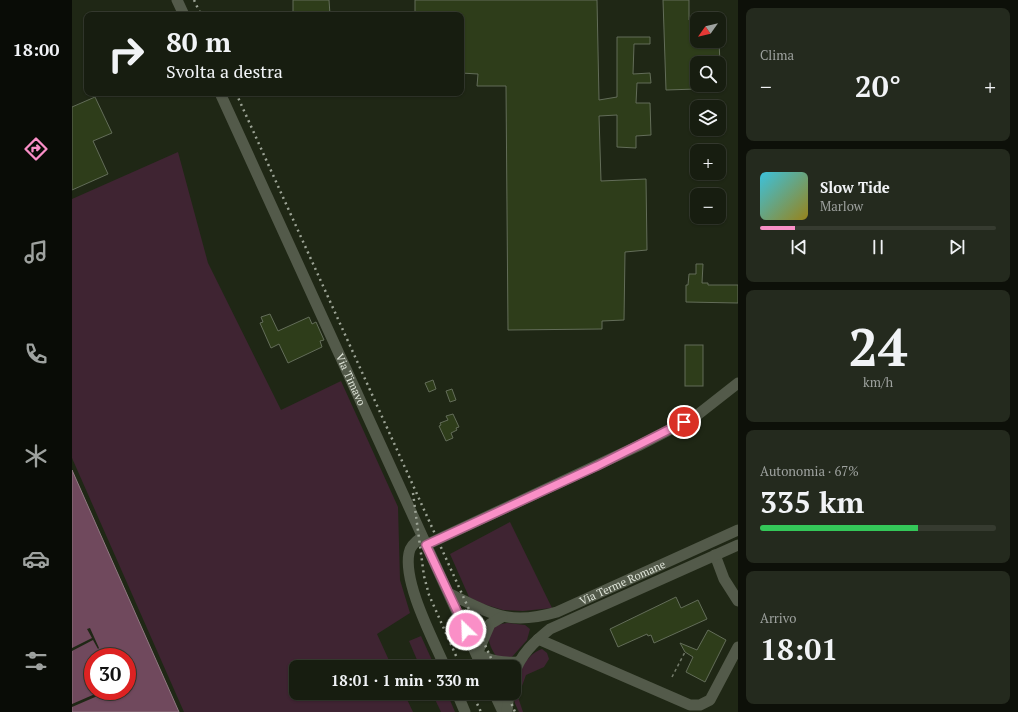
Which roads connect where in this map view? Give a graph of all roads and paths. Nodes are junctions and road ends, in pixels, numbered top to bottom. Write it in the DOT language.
graph roads {
  1 [pos="177,0"];
  2 [pos="183,12"];
  3 [pos="221,96"];
  4 [pos="738,383"];
  5 [pos="738,530"];
  6 [pos="424,541"];
  7 [pos="738,545"];
  8 [pos="715,555"];
  9 [pos="450,594"];
  10 [pos="738,601"];
  11 [pos="502,617"];
  12 [pos="538,639"];
  13 [pos="738,647"];
  14 [pos="685,652"];
  15 [pos="477,654"];
  16 [pos="442,660"];
  17 [pos="479,660"];
  18 [pos="492,660"];
  19 [pos="519,660"];
  20 [pos="672,677"];
  21 [pos="460,700"];
  22 [pos="497,700"];
  23 [pos="508,700"];
  24 [pos="465,712"];
  25 [pos="503,712"];
  26 [pos="506,712"];
  1 -- 2 [label="street"];
  3 -- 6 [label="street, Via Timavo"];
  4 -- 6 [label="street"];
  5 -- 11 [label="street, Via Terme Romane"];
  6 -- 9 [label="street, Via Timavo"];
  6 -- 16 [label="street"];
  7 -- 8 [label="street, Via Terme Romane"];
  8 -- 10 [label="street"];
  8 -- 12 [label="street, Via Terme Romane"];
  9 -- 11 [label="street, Via Terme Romane"];
  9 -- 15 [label="street, Via Timavo"];
  11 -- 15 [label="street"];
  12 -- 13 [label="street"];
  12 -- 19 [label="street, Via Terme Romane"];
  14 -- 20 [label="path"];
  15 -- 17 [label="street, Via Timavo"];
  15 -- 18 [label="street"];
  21 -- 24 [label="street"];
  22 -- 25 [label="street"];
  23 -- 26 [label="street"];
}
